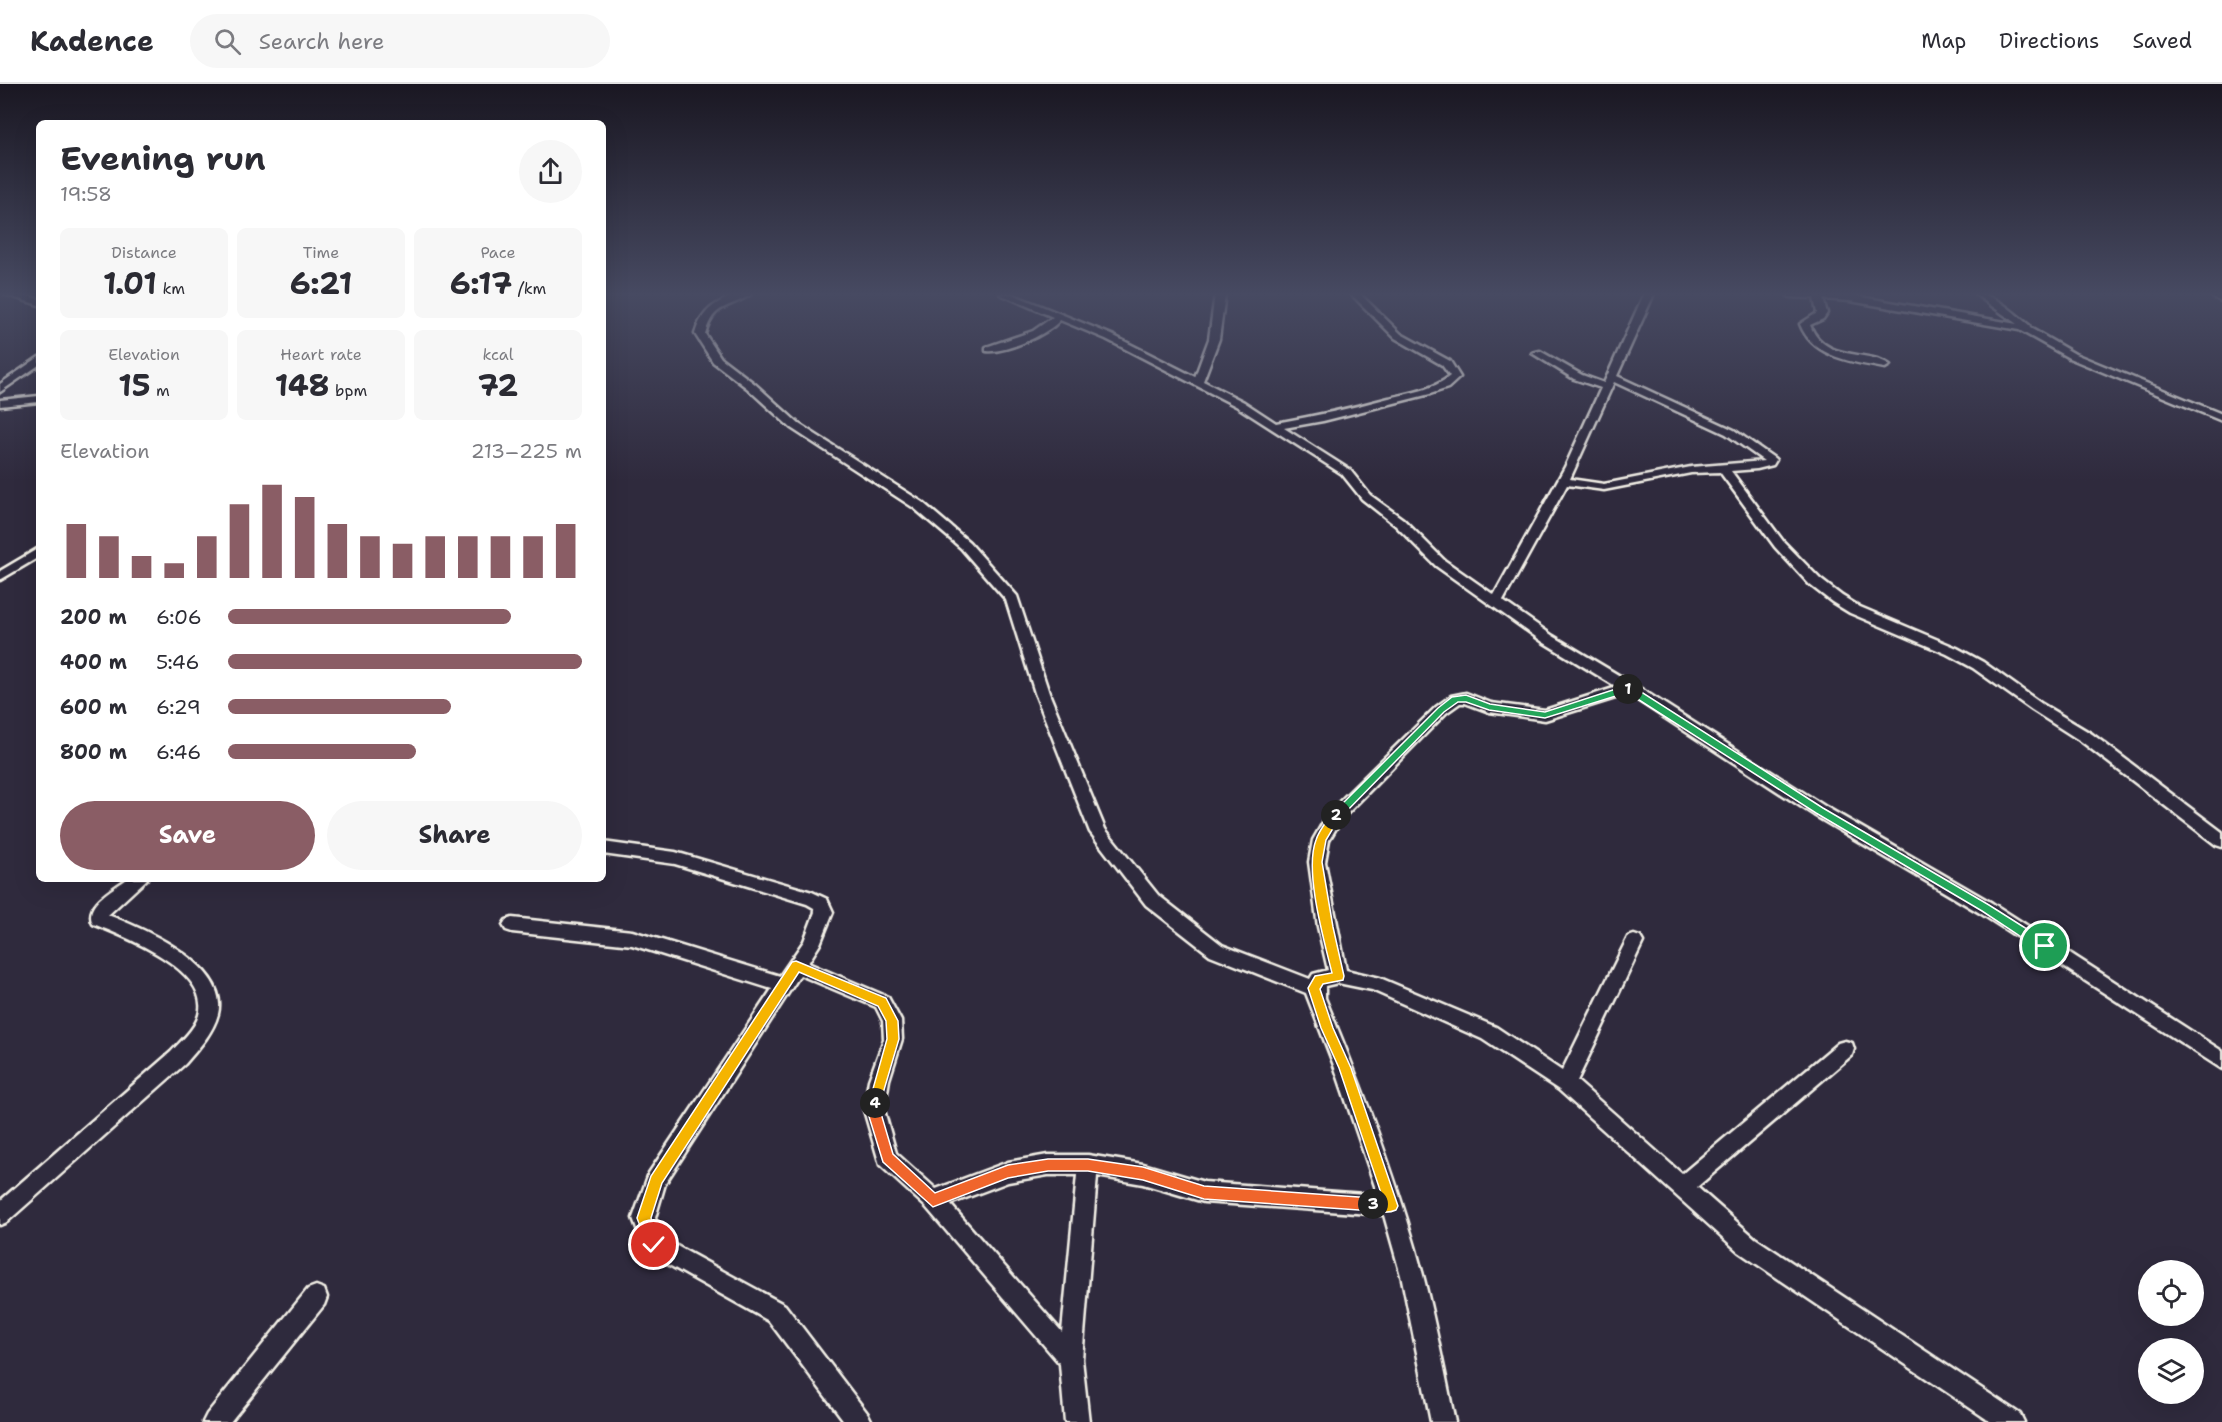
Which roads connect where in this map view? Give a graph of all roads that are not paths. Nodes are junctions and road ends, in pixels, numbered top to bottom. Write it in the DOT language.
graph roads {
  1 [pos="715,356"];
  2 [pos="1149,356"];
  3 [pos="1209,356"];
  4 [pos="1434,356"];
  5 [pos="1543,356"];
  6 [pos="1621,356"];
  7 [pos="1846,356"];
  8 [pos="2073,356"];
  9 [pos="36,362"];
  10 [pos="1885,365"];
  11 [pos="1198,381"];
  12 [pos="1609,382"];
  13 [pos="0,389"];
  14 [pos="36,399"];
  15 [pos="0,403"];
  16 [pos="2222,418"];
  17 [pos="1275,426"];
  18 [pos="1722,468"];
  19 [pos="1563,482"];
  20 [pos="36,554"];
  21 [pos="0,576"];
  22 [pos="1497,601"];
  23 [pos="1630,688"];
  24 [pos="2222,841"];
  25 [pos="606,848"];
  26 [pos="135,882"];
  27 [pos="512,926"];
  28 [pos="1634,942"];
  29 [pos="796,966"];
  30 [pos="1338,976"];
  31 [pos="784,985"];
  32 [pos="1314,988"];
  33 [pos="1845,1049"];
  34 [pos="2222,1061"];
  35 [pos="1566,1084"];
  36 [pos="1088,1165"];
  37 [pos="1682,1187"];
  38 [pos="933,1200"];
  39 [pos="1392,1206"];
  40 [pos="0,1215"];
  41 [pos="316,1297"];
  42 [pos="1071,1359"];
  43 [pos="215,1422"];
  44 [pos="860,1422"];
  45 [pos="1077,1422"];
  46 [pos="1443,1422"];
  47 [pos="2012,1422"];
  1 -- 32 [label="street"];
  2 -- 11 [label="street"];
  3 -- 11 [label="street"];
  4 -- 17 [label="street"];
  5 -- 12 [label="street"];
  6 -- 12 [label="street"];
  7 -- 10 [label="street"];
  8 -- 16 [label="street"];
  9 -- 13 [label="street"];
  11 -- 17 [label="street"];
  12 -- 18 [label="street"];
  12 -- 19 [label="street"];
  14 -- 15 [label="street"];
  17 -- 22 [label="street"];
  18 -- 19 [label="street"];
  18 -- 24 [label="street"];
  19 -- 22 [label="street"];
  20 -- 21 [label="street"];
  22 -- 23 [label="street"];
  23 -- 30 [label="street"];
  23 -- 34 [label="street"];
  25 -- 29 [label="street"];
  26 -- 40 [label="street"];
  27 -- 31 [label="street"];
  28 -- 35 [label="street"];
  29 -- 31 [label="street"];
  29 -- 38 [label="street"];
  30 -- 32 [label="street"];
  30 -- 35 [label="street"];
  31 -- 44 [label="street"];
  32 -- 39 [label="street"];
  33 -- 37 [label="street"];
  35 -- 37 [label="street"];
  36 -- 38 [label="street"];
  36 -- 39 [label="street"];
  36 -- 42 [label="street"];
  37 -- 47 [label="street"];
  38 -- 42 [label="street"];
  39 -- 46 [label="street"];
  41 -- 43 [label="street"];
  42 -- 45 [label="street"];
}
